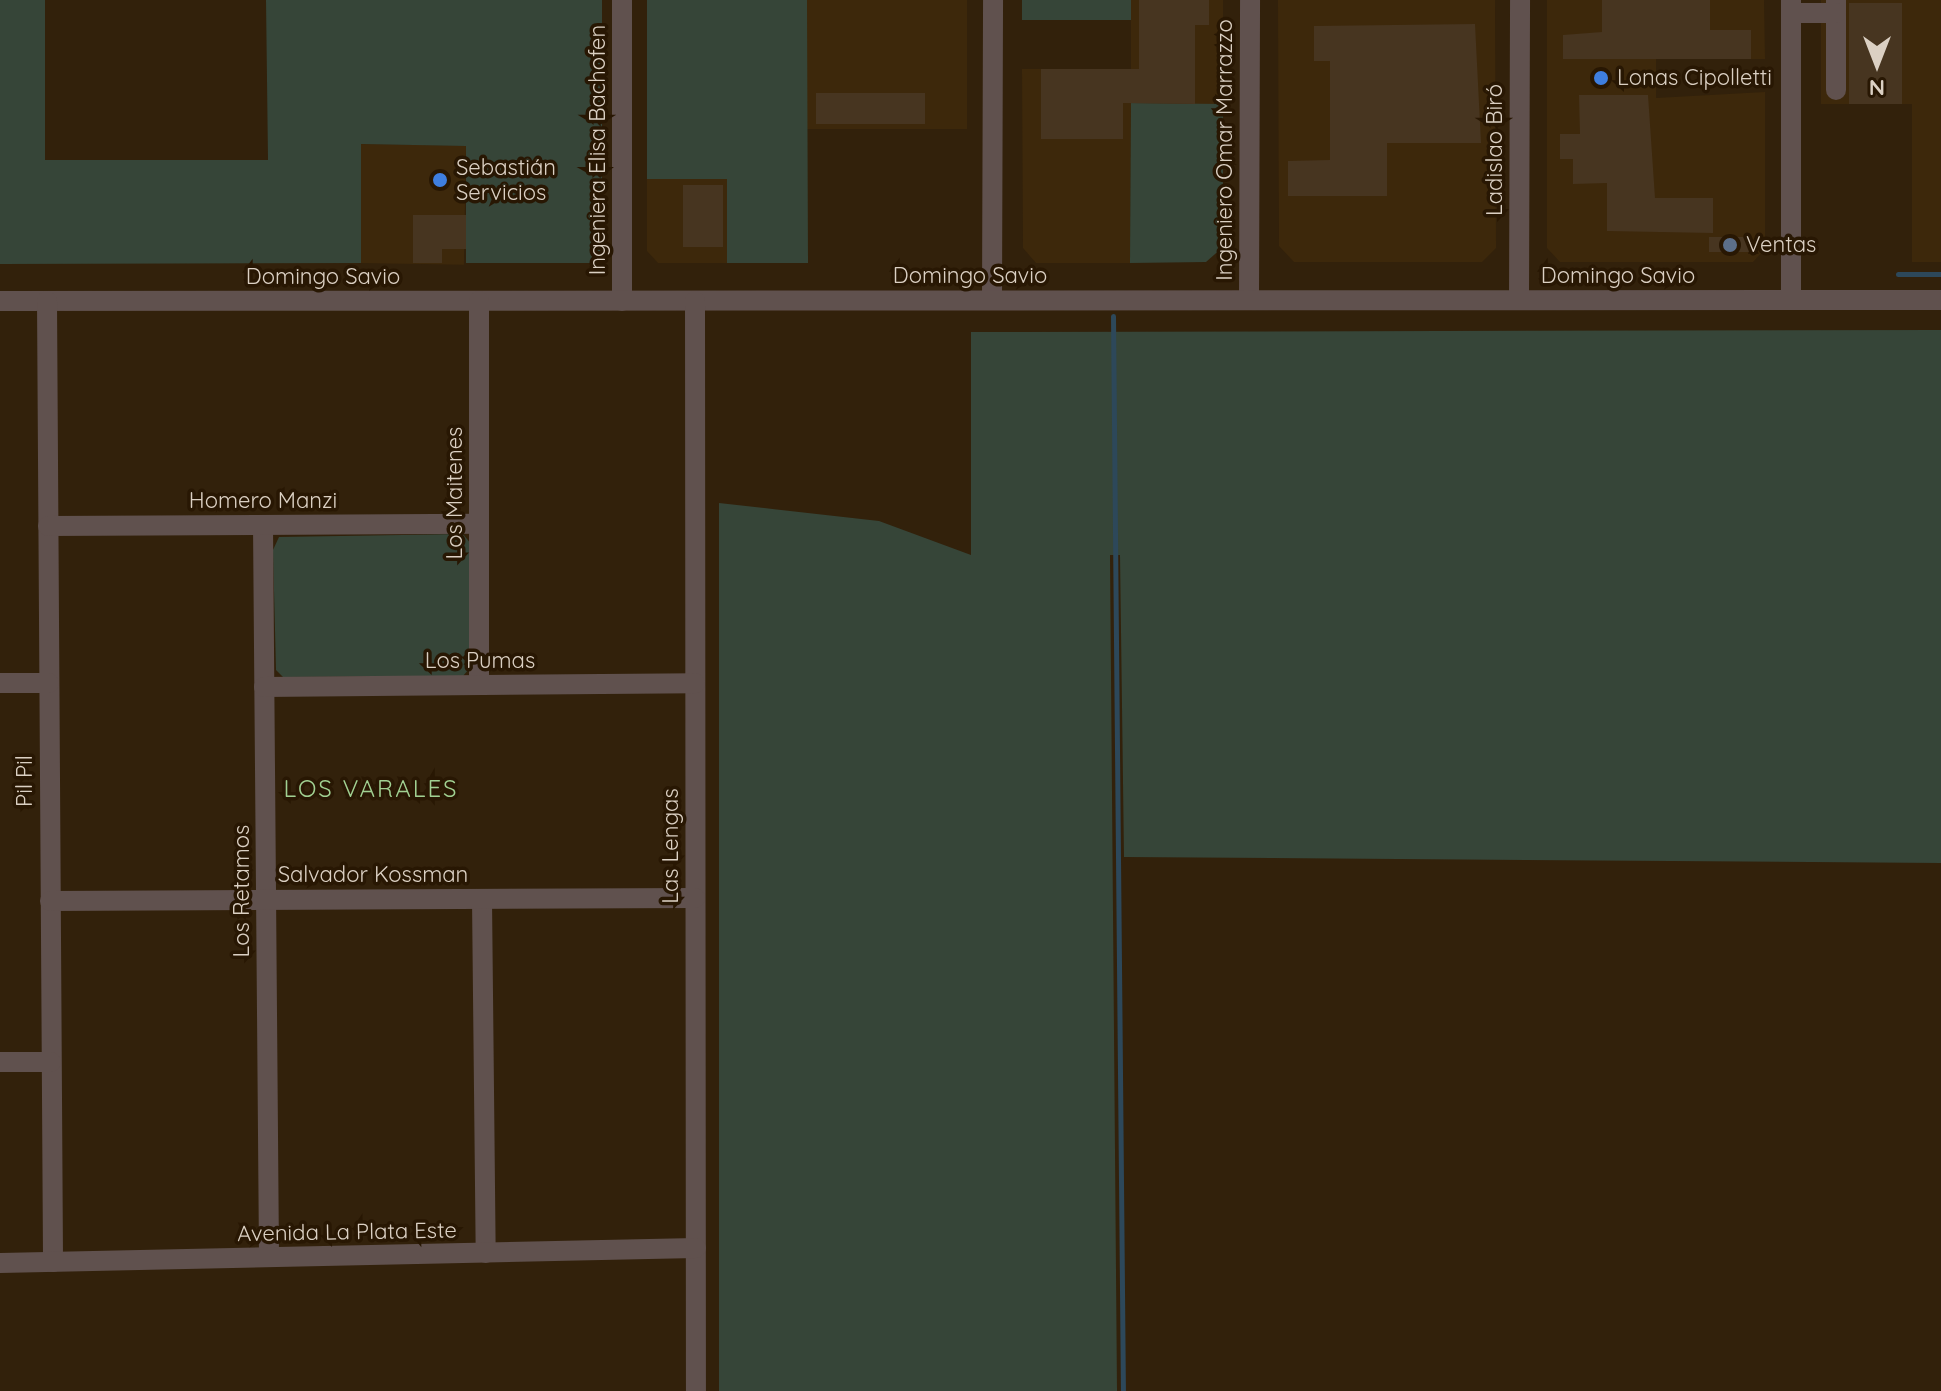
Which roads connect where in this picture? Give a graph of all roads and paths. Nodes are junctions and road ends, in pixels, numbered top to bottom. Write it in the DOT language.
graph roads {
  1 [pos="622,0"];
  2 [pos="993,0"];
  3 [pos="1250,0"];
  4 [pos="1520,0"];
  5 [pos="1836,6"];
  6 [pos="1791,7"];
  7 [pos="1836,90"];
  8 [pos="992,300"];
  9 [pos="1249,300"];
  10 [pos="1519,300"];
  11 [pos="1791,300"];
  12 [pos="1941,300"];
  13 [pos="0,301"];
  14 [pos="47,301"];
  15 [pos="479,301"];
  16 [pos="622,301"];
  17 [pos="695,301"];
  18 [pos="479,524"];
  19 [pos="263,525"];
  20 [pos="48,526"];
  21 [pos="0,683"];
  22 [pos="49,683"];
  23 [pos="695,683"];
  24 [pos="479,685"];
  25 [pos="264,687"];
  26 [pos="695,898"];
  27 [pos="482,899"];
  28 [pos="266,900"];
  29 [pos="50,901"];
  30 [pos="0,1062"];
  31 [pos="51,1062"];
  32 [pos="696,1248"];
  33 [pos="486,1253"];
  34 [pos="269,1257"];
  35 [pos="53,1262"];
  36 [pos="0,1263"];
  37 [pos="696,1391"];
  1 -- 16 [label="street, Ingeniera Elisa Bachofen"];
  2 -- 8 [label="street"];
  3 -- 9 [label="street, Ingeniero Omar Marrazzo"];
  4 -- 10 [label="street, Ladislao Biró"];
  5 -- 6 [label="street"];
  5 -- 7 [label="street"];
  6 -- 11 [label="street"];
  8 -- 9 [label="street, Domingo Savio"];
  8 -- 17 [label="street, Domingo Savio"];
  9 -- 10 [label="street, Domingo Savio"];
  10 -- 11 [label="street, Domingo Savio"];
  11 -- 12 [label="street, Domingo Savio"];
  13 -- 14 [label="street, Domingo Savio"];
  14 -- 15 [label="street, Domingo Savio"];
  14 -- 20 [label="street, Pil Pil"];
  15 -- 16 [label="street, Domingo Savio"];
  15 -- 18 [label="street, Los Maitenes"];
  16 -- 17 [label="street, Domingo Savio"];
  17 -- 23 [label="street, Las Lengas"];
  18 -- 19 [label="street, Homero Manzi"];
  18 -- 24 [label="street, Los Maitenes"];
  19 -- 20 [label="street, Homero Manzi"];
  19 -- 25 [label="street, Los Retamos"];
  20 -- 22 [label="street, Pil Pil"];
  21 -- 22 [label="street"];
  22 -- 29 [label="street, Pil Pil"];
  23 -- 24 [label="street, Los Pumas"];
  23 -- 26 [label="street, Las Lengas"];
  24 -- 25 [label="street, Los Pumas"];
  25 -- 28 [label="street, Los Retamos"];
  26 -- 27 [label="street, Salvador Kossman"];
  26 -- 32 [label="street, Las Lengas"];
  27 -- 28 [label="street, Salvador Kossman"];
  27 -- 33 [label="street"];
  28 -- 29 [label="street, Salvador Kossman"];
  28 -- 34 [label="street, Los Retamos"];
  29 -- 31 [label="street, Pil Pil"];
  30 -- 31 [label="street"];
  31 -- 35 [label="street, Pil Pil"];
  32 -- 33 [label="street, Avenida La Plata Este"];
  32 -- 37 [label="street, Las Lengas"];
  33 -- 34 [label="street, Avenida La Plata Este"];
  34 -- 35 [label="street, Avenida La Plata Este"];
  35 -- 36 [label="street, Avenida La Plata Este"];
}
